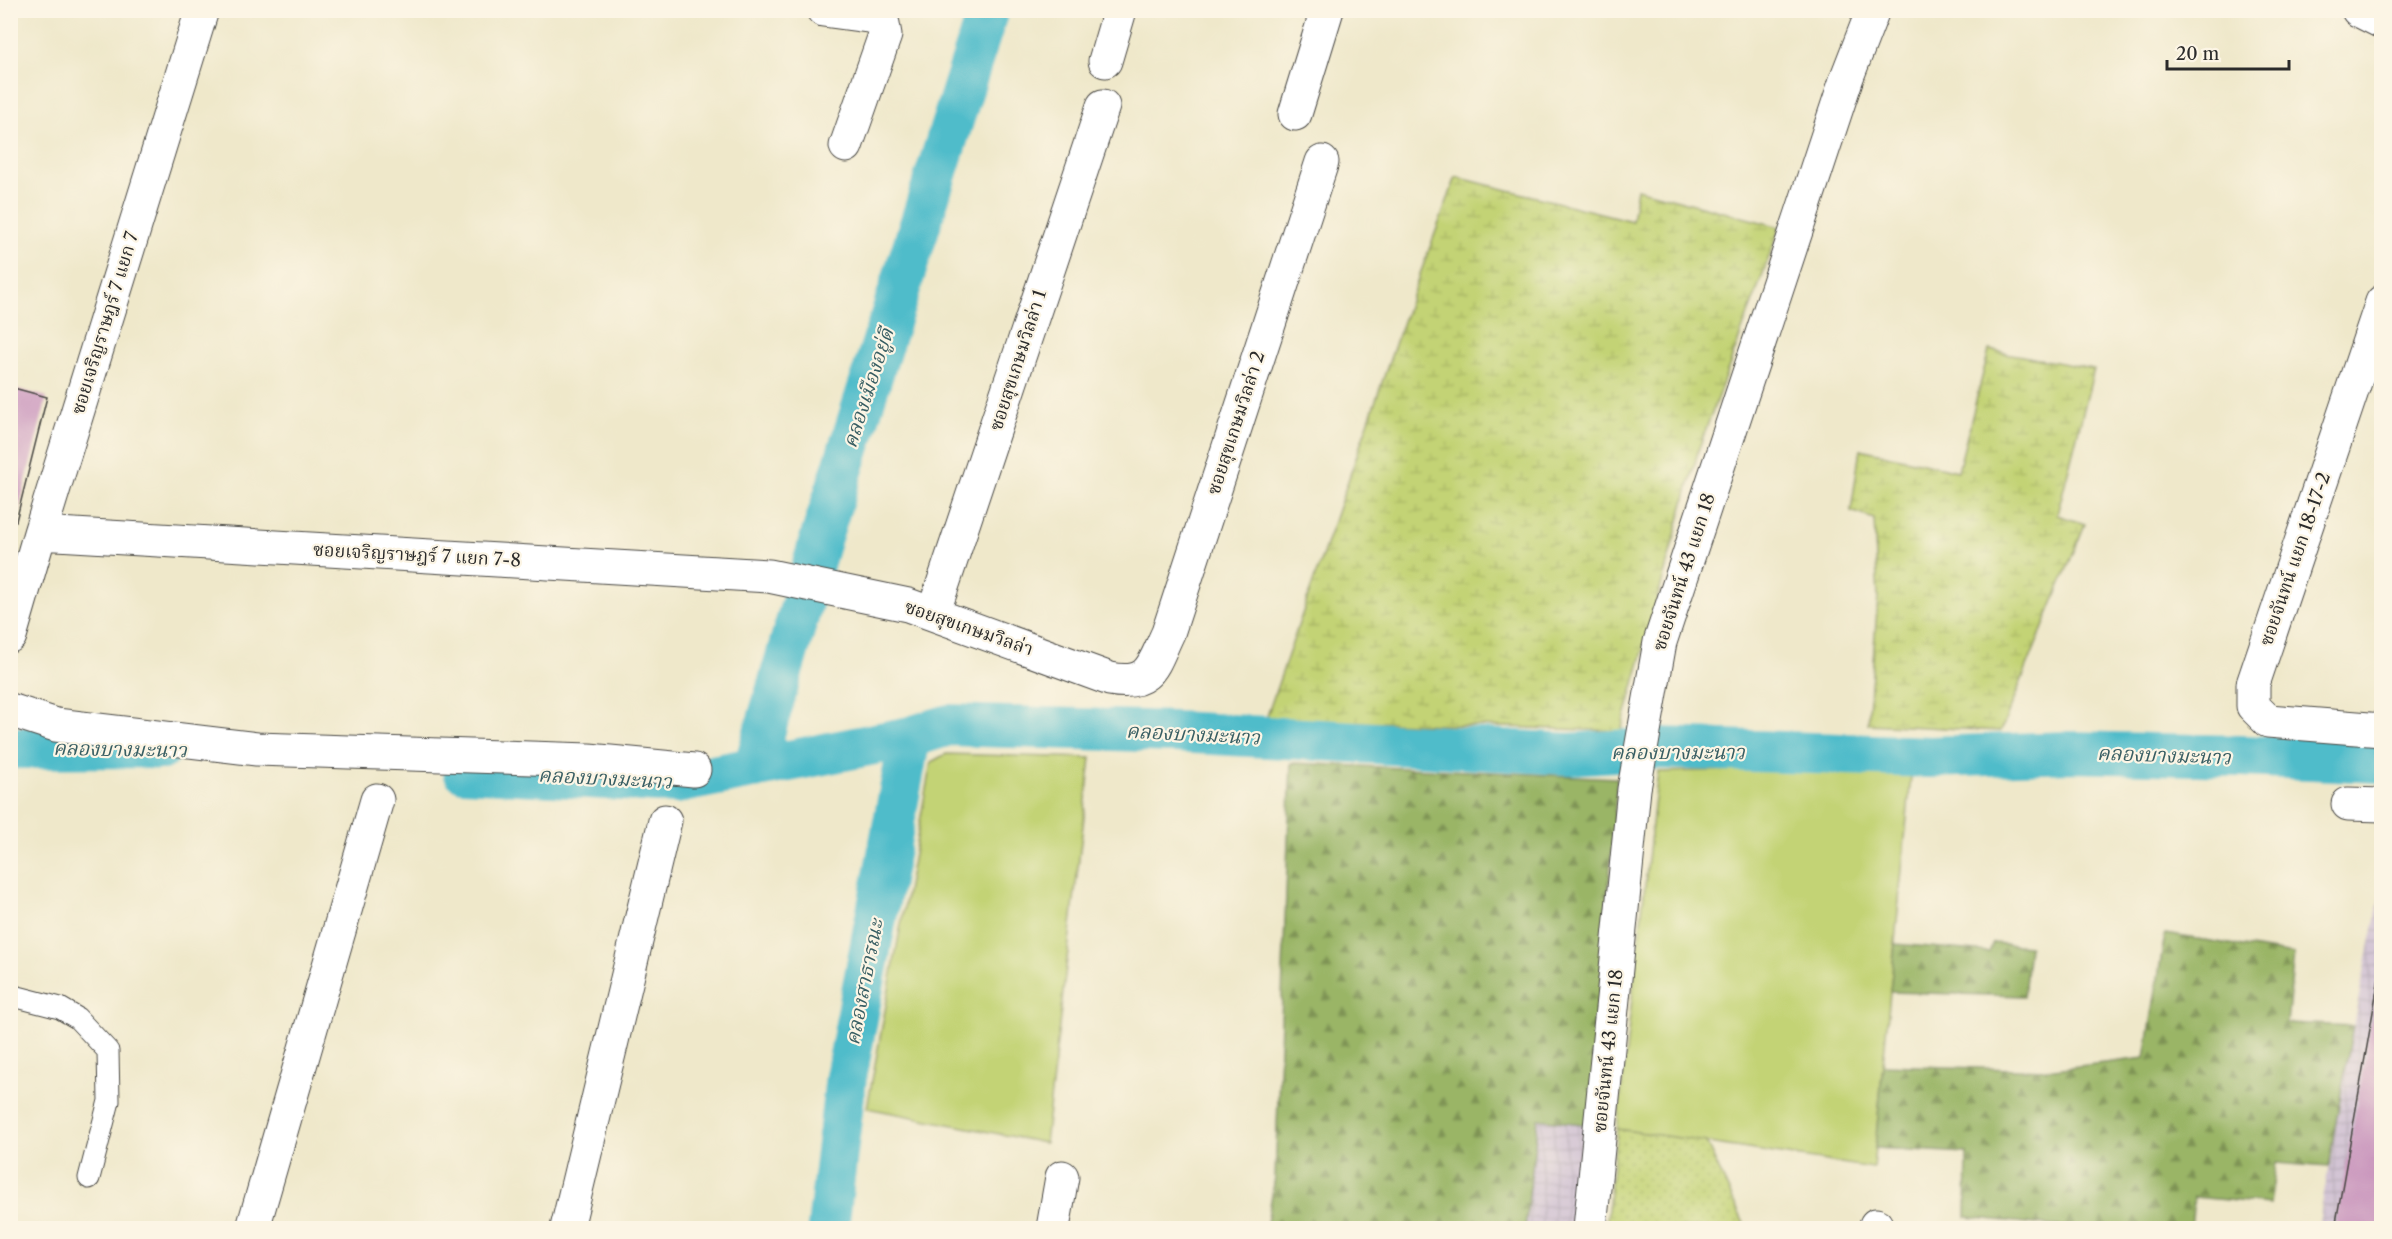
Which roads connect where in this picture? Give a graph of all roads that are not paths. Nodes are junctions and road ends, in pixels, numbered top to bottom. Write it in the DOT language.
graph roads {
  1 [pos="202,10"];
  2 [pos="823,10"];
  3 [pos="1120,10"];
  4 [pos="1327,10"];
  5 [pos="1873,10"];
  6 [pos="2358,10"];
  7 [pos="2382,22"];
  8 [pos="1105,61"];
  9 [pos="1103,106"];
  10 [pos="1295,114"];
  11 [pos="846,146"];
  12 [pos="1322,162"];
  13 [pos="2382,302"];
  14 [pos="40,533"];
  15 [pos="794,582"];
  16 [pos="933,614"];
  17 [pos="10,636"];
  18 [pos="1141,680"];
  19 [pos="10,710"];
  20 [pos="2372,729"];
  21 [pos="694,770"];
  22 [pos="377,800"];
  23 [pos="2348,804"];
  24 [pos="2382,805"];
  25 [pos="664,821"];
  26 [pos="10,995"];
  27 [pos="1062,1177"];
  28 [pos="89,1178"];
  29 [pos="253,1228"];
  30 [pos="567,1228"];
  31 [pos="1053,1228"];
  32 [pos="1590,1228"];
  1 -- 14 [label="street, ซอยเจริญราษฎร์ 7 แยก 7"];
  2 -- 11 [label="street"];
  3 -- 8 [label="street"];
  4 -- 10 [label="street"];
  5 -- 32 [label="street, ซอยจันทน์ 43 แยก 18"];
  6 -- 7 [label="street"];
  9 -- 16 [label="street, ซอยสุขเกษมวิลล่า 1"];
  12 -- 18 [label="street, ซอยสุขเกษมวิลล่า 2"];
  13 -- 20 [label="street, ซอยจันทน์ แยก 18-17-2"];
  14 -- 15 [label="street, ซอยเจริญราษฎร์ 7 แยก 7-8"];
  14 -- 17 [label="street, ซอยเจริญราษฎร์ 7 แยก 7"];
  15 -- 16 [label="street, ซอยสุขเกษมวิลล่า"];
  16 -- 18 [label="street, ซอยสุขเกษมวิลล่า"];
  19 -- 21 [label="street"];
  22 -- 29 [label="street"];
  23 -- 24 [label="street"];
  25 -- 30 [label="street"];
  26 -- 28 [label="lane"];
  27 -- 31 [label="street"];
}
